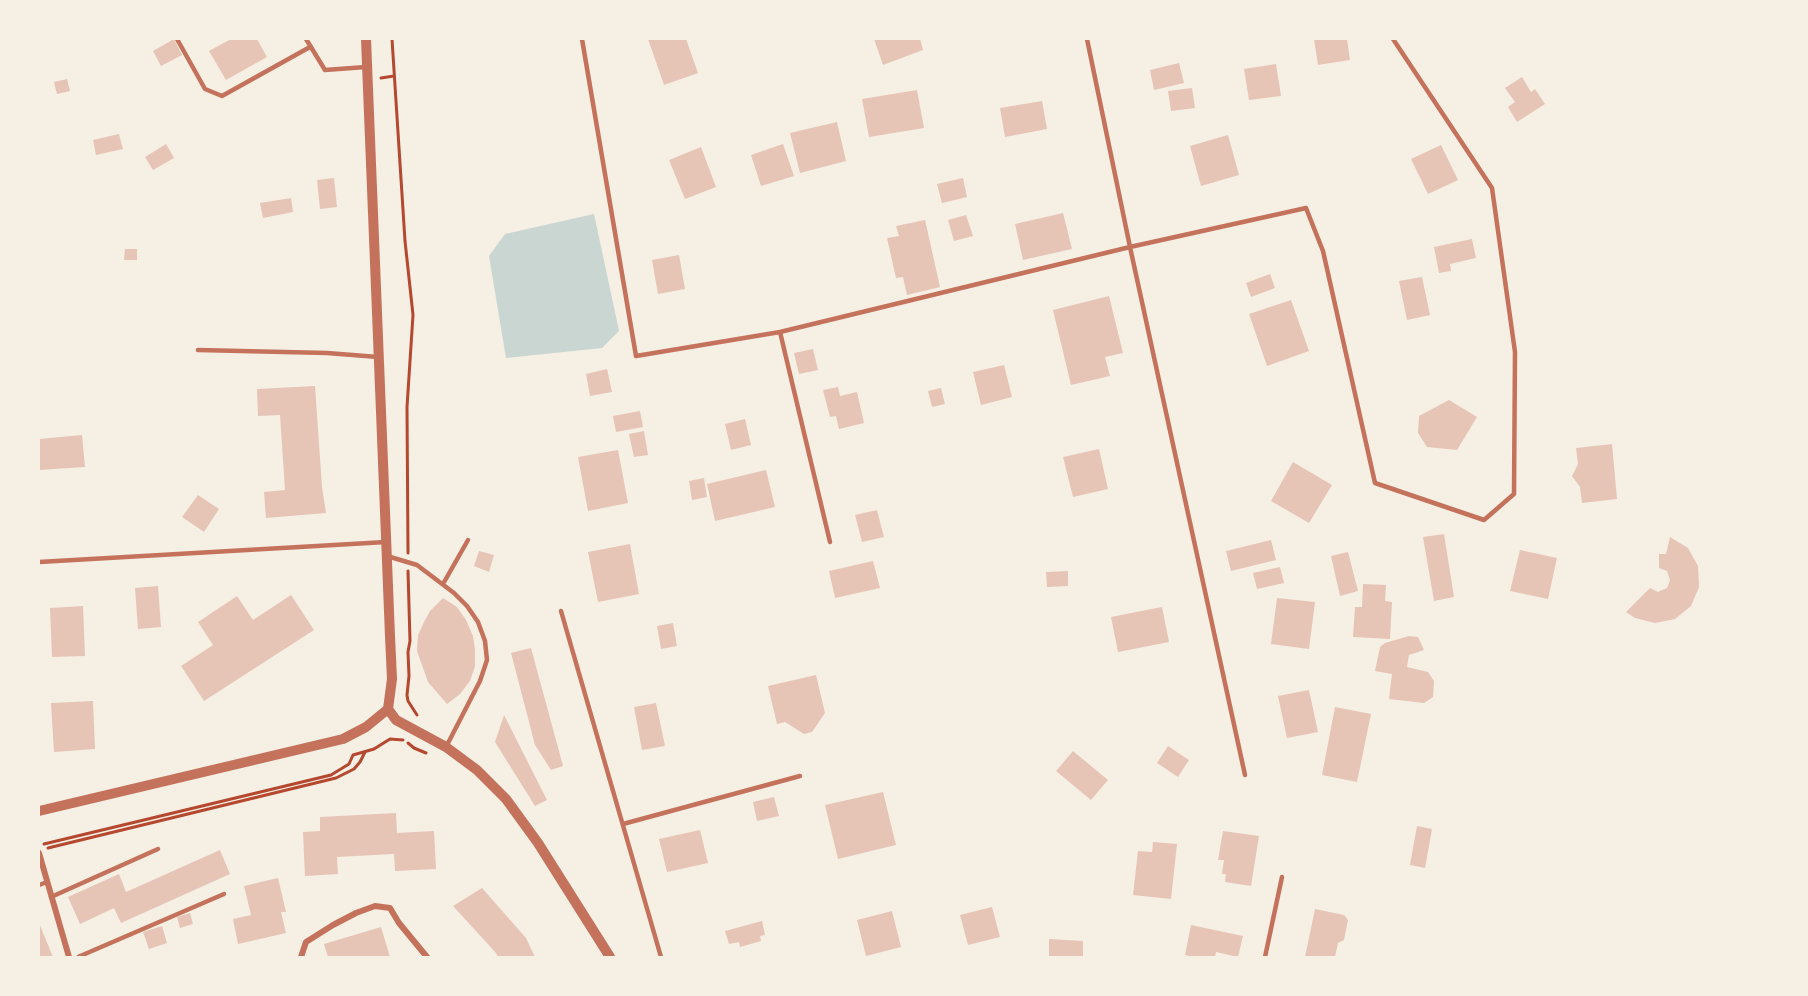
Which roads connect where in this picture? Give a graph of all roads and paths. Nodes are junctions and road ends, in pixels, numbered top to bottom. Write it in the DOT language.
graph roads {
  1 [pos="177,39"];
  2 [pos="306,39"];
  3 [pos="366,39"];
  4 [pos="392,39"];
  5 [pos="582,39"];
  6 [pos="1087,39"];
  7 [pos="1393,39"];
  8 [pos="310,46"];
  9 [pos="367,67"];
  10 [pos="394,76"];
  11 [pos="379,78"];
  12 [pos="1130,247"];
  13 [pos="780,332"];
  14 [pos="198,350"];
  15 [pos="378,357"];
  16 [pos="468,540"];
  17 [pos="386,542"];
  18 [pos="830,542"];
  19 [pos="387,556"];
  20 [pos="39,562"];
  21 [pos="408,562"];
  22 [pos="442,584"];
  23 [pos="561,611"];
  24 [pos="388,709"];
  25 [pos="423,721"];
  26 [pos="432,747"];
  27 [pos="446,747"];
  28 [pos="365,752"];
  29 [pos="1245,775"];
  30 [pos="800,776"];
  31 [pos="39,811"];
  32 [pos="623,824"];
  33 [pos="39,846"];
  34 [pos="158,849"];
  35 [pos="39,852"];
  36 [pos="1282,877"];
  37 [pos="47,882"];
  38 [pos="39,885"];
  39 [pos="224,894"];
  40 [pos="51,897"];
  41 [pos="69,957"];
  42 [pos="78,957"];
  43 [pos="301,957"];
  44 [pos="427,957"];
  45 [pos="610,957"];
  46 [pos="661,957"];
  47 [pos="1265,957"];
  1 -- 8 [label="lane"];
  2 -- 8 [label="lane"];
  3 -- 9 [label="street"];
  4 -- 10 [label="path"];
  5 -- 13 [label="lane"];
  6 -- 12 [label="lane"];
  7 -- 12 [label="lane"];
  8 -- 9 [label="lane"];
  9 -- 15 [label="street"];
  10 -- 11 [label="path"];
  10 -- 21 [label="path"];
  12 -- 13 [label="lane"];
  12 -- 29 [label="lane"];
  13 -- 18 [label="lane"];
  14 -- 15 [label="lane"];
  15 -- 17 [label="street"];
  16 -- 22 [label="lane"];
  17 -- 19 [label="street"];
  17 -- 20 [label="lane"];
  19 -- 21 [label="lane"];
  19 -- 24 [label="street"];
  21 -- 22 [label="lane"];
  21 -- 25 [label="path"];
  22 -- 27 [label="lane"];
  23 -- 32 [label="lane"];
  24 -- 27 [label="street"];
  24 -- 31 [label="street"];
  26 -- 28 [label="path"];
  27 -- 45 [label="street"];
  28 -- 33 [label="path"];
  28 -- 35 [label="path"];
  30 -- 32 [label="lane"];
  32 -- 46 [label="lane"];
  34 -- 40 [label="lane"];
  35 -- 37 [label="street"];
  36 -- 47 [label="lane"];
  37 -- 38 [label="lane"];
  37 -- 40 [label="street"];
  39 -- 42 [label="lane"];
  40 -- 41 [label="street"];
  43 -- 44 [label="street"];
}
